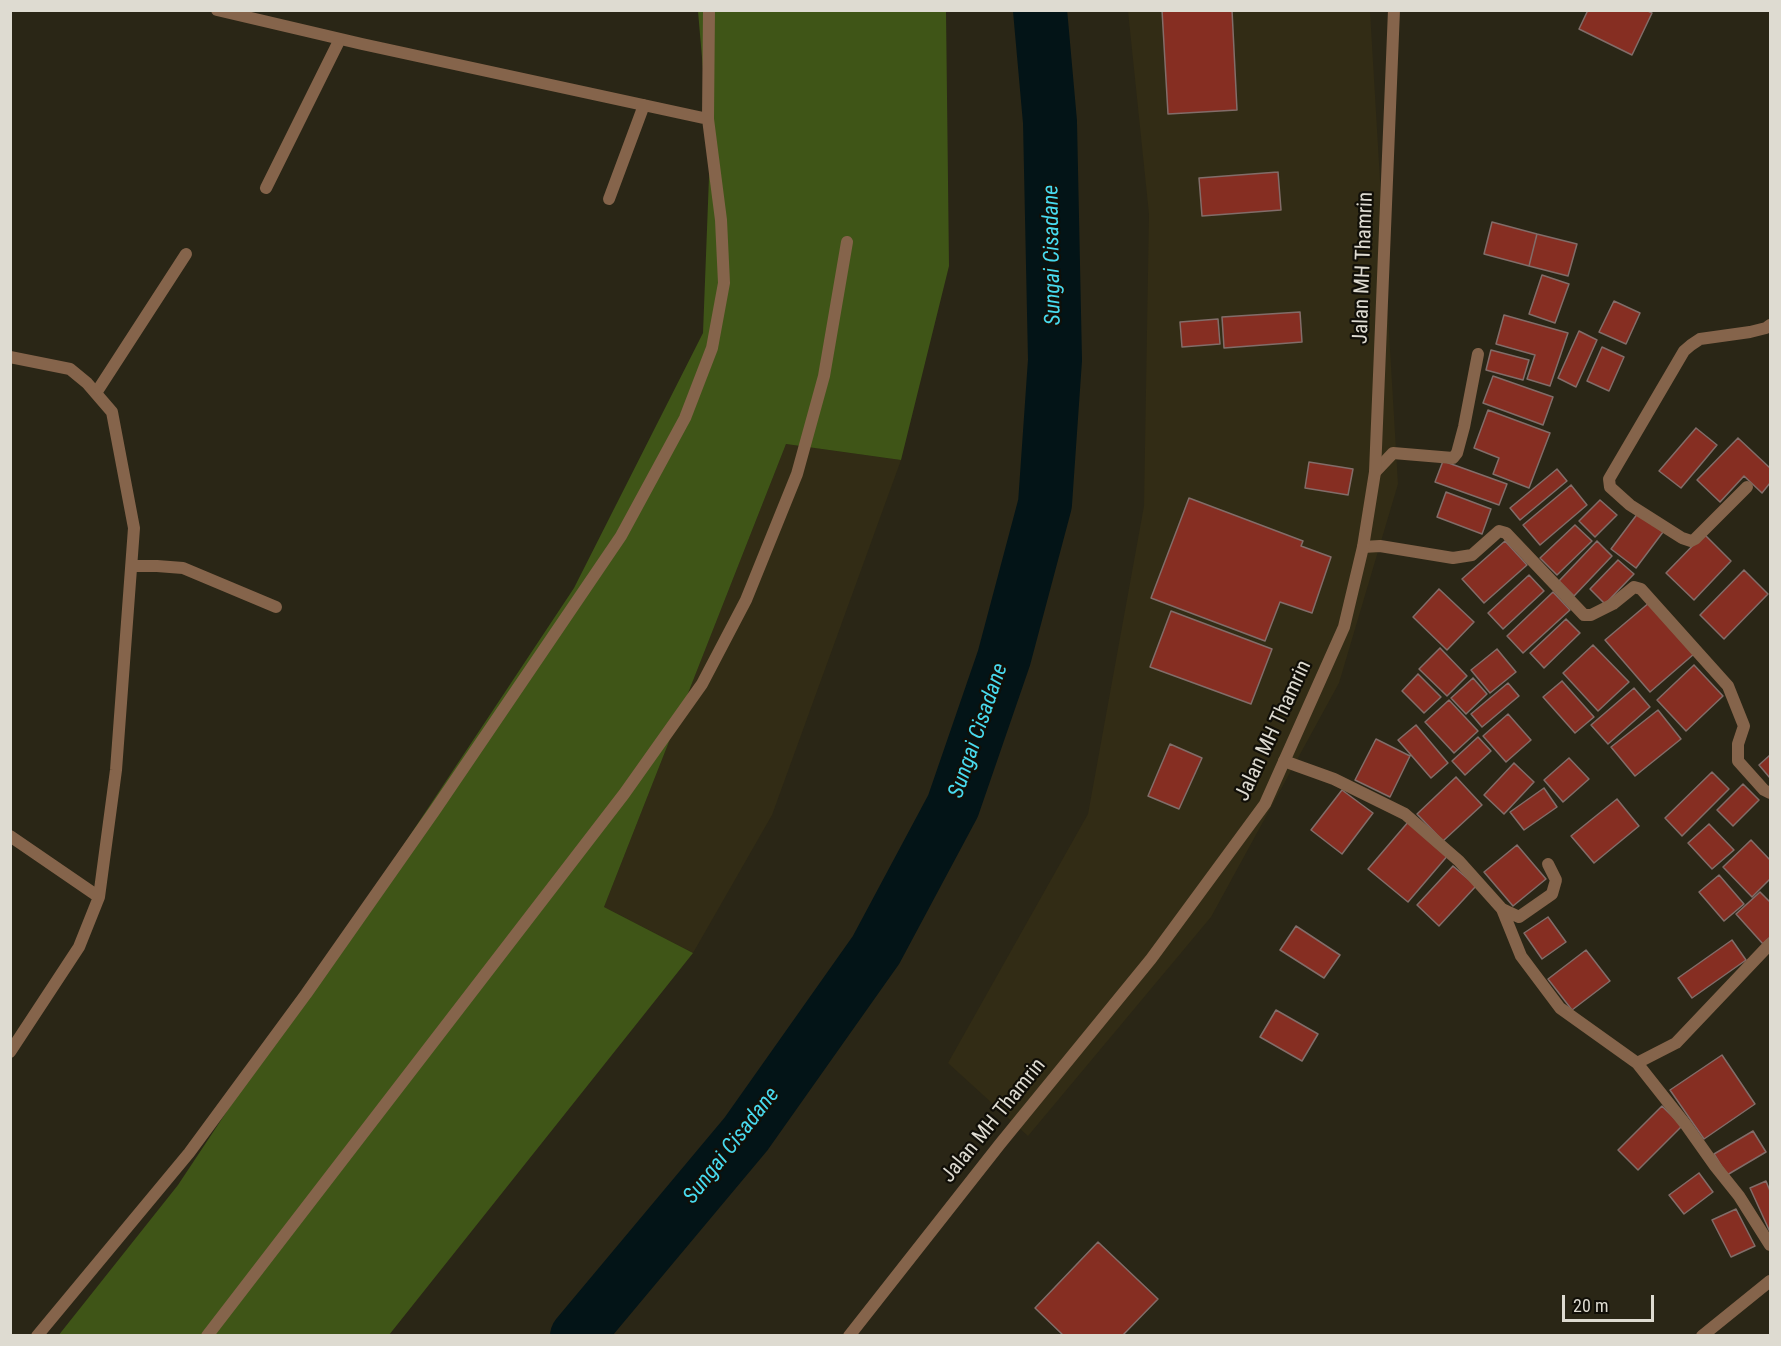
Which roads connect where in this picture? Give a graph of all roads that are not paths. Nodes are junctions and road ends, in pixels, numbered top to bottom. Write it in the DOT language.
graph roads {
  1 [pos="217,10"];
  2 [pos="709,10"];
  3 [pos="1394,10"];
  4 [pos="340,39"];
  5 [pos="644,105"];
  6 [pos="708,119"];
  7 [pos="266,188"];
  8 [pos="609,200"];
  9 [pos="847,242"];
  10 [pos="186,254"];
  11 [pos="1770,325"];
  12 [pos="1478,354"];
  13 [pos="10,357"];
  14 [pos="96,393"];
  15 [pos="1375,472"];
  16 [pos="1747,487"];
  17 [pos="1363,547"];
  18 [pos="132,566"];
  19 [pos="276,607"];
  20 [pos="1284,761"];
  21 [pos="1770,793"];
  22 [pos="10,836"];
  23 [pos="1548,864"];
  24 [pos="99,897"];
  25 [pos="1502,909"];
  26 [pos="1770,944"];
  27 [pos="10,1052"];
  28 [pos="1637,1063"];
  29 [pos="1770,1245"];
  30 [pos="1770,1281"];
  31 [pos="38,1335"];
  32 [pos="207,1335"];
  33 [pos="849,1335"];
  34 [pos="1702,1335"];
  1 -- 4 [label="street"];
  2 -- 6 [label="street"];
  3 -- 15 [label="street, Jalan MH Thamrin"];
  4 -- 5 [label="street"];
  4 -- 7 [label="street"];
  5 -- 6 [label="street"];
  5 -- 8 [label="street"];
  6 -- 31 [label="street"];
  9 -- 32 [label="street"];
  10 -- 14 [label="street"];
  11 -- 16 [label="street"];
  12 -- 15 [label="street"];
  13 -- 14 [label="street"];
  14 -- 18 [label="street"];
  15 -- 17 [label="street, Jalan MH Thamrin"];
  17 -- 20 [label="street, Jalan MH Thamrin"];
  17 -- 21 [label="street"];
  18 -- 19 [label="street"];
  18 -- 24 [label="street"];
  20 -- 25 [label="street"];
  20 -- 33 [label="street, Jalan MH Thamrin"];
  22 -- 24 [label="street"];
  23 -- 25 [label="street"];
  24 -- 27 [label="street"];
  25 -- 28 [label="street"];
  26 -- 28 [label="street"];
  28 -- 29 [label="street"];
  30 -- 34 [label="street"];
}
